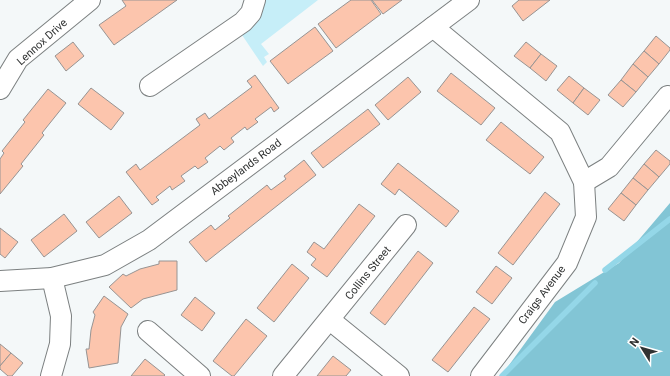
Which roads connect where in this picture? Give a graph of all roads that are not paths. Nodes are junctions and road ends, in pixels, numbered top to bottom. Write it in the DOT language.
graph roads {
  1 [pos="90,0"];
  2 [pos="255,0"];
  3 [pos="469,0"];
  4 [pos="433,27"];
  5 [pos="150,86"];
  6 [pos="0,89"];
  7 [pos="670,98"];
  8 [pos="584,182"];
  9 [pos="406,225"];
  10 [pos="52,278"];
  11 [pos="0,281"];
  12 [pos="330,320"];
  13 [pos="148,331"];
  14 [pos="51,376"];
  15 [pos="200,376"];
  16 [pos="283,376"];
  17 [pos="399,376"];
  18 [pos="481,376"];
  1 -- 6 [label="street, Lennox Drive"];
  2 -- 5 [label="street"];
  3 -- 4 [label="street, Abbeylands Road"];
  4 -- 8 [label="street, Craigs Avenue"];
  4 -- 10 [label="street, Abbeylands Road"];
  7 -- 8 [label="street"];
  8 -- 18 [label="street, Craigs Avenue"];
  9 -- 12 [label="street, Collins Street"];
  10 -- 11 [label="street, Abbeylands Road"];
  10 -- 14 [label="street"];
  12 -- 16 [label="street, Collins Street"];
  12 -- 17 [label="street"];
  13 -- 15 [label="street"];
}
